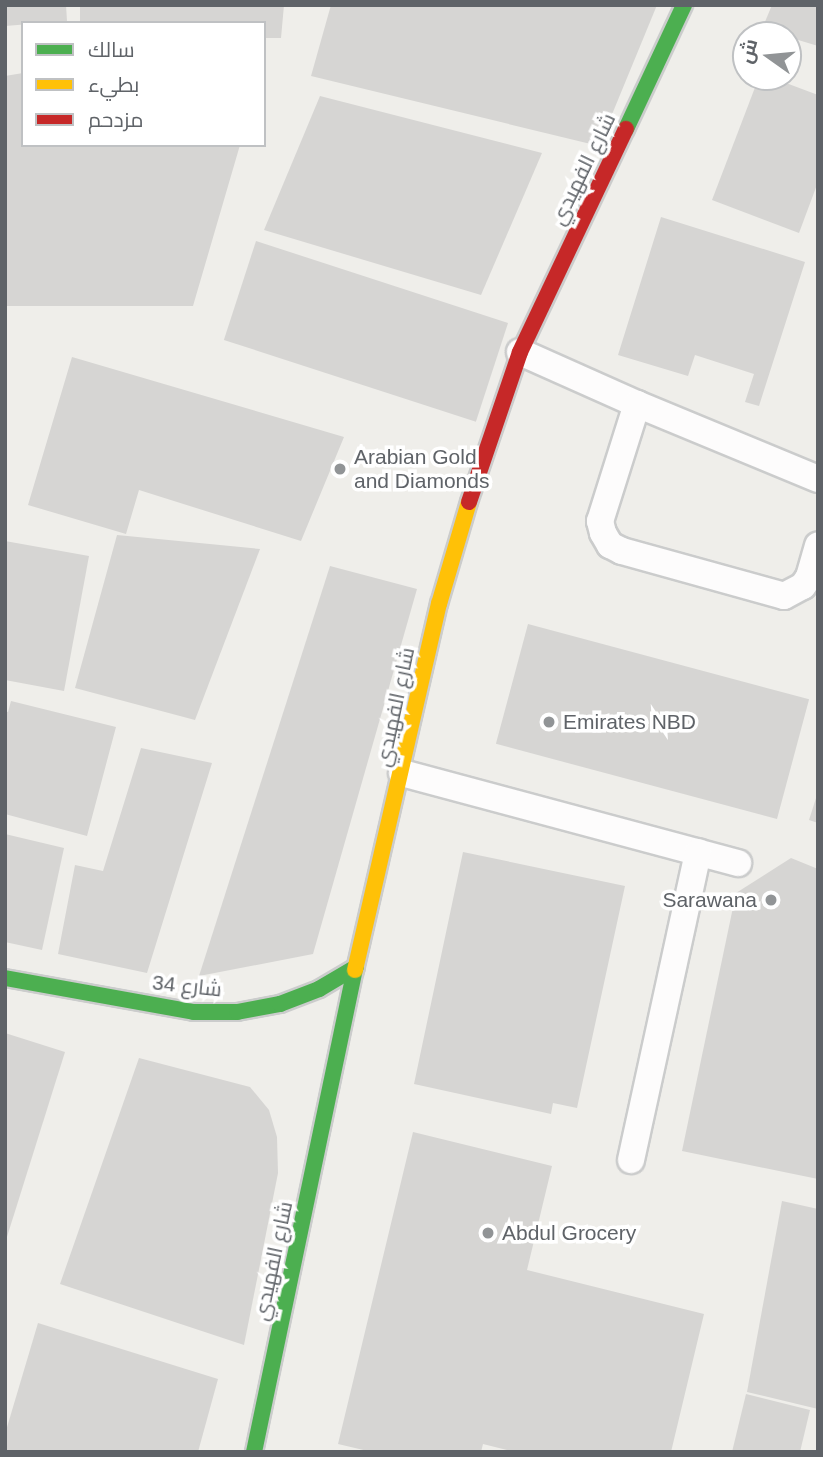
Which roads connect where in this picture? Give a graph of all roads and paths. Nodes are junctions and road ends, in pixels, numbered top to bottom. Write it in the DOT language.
graph roads {
  1 [pos="684,5"];
  2 [pos="520,352"];
  3 [pos="637,404"];
  4 [pos="818,479"];
  5 [pos="818,545"];
  6 [pos="402,773"];
  7 [pos="698,852"];
  8 [pos="738,863"];
  9 [pos="356,967"];
  10 [pos="5,978"];
  11 [pos="631,1160"];
  12 [pos="254,1452"];
  1 -- 2 [label="street, شارع الفهيدي"];
  2 -- 3 [label="lane"];
  2 -- 6 [label="street, شارع الفهيدي"];
  3 -- 4 [label="lane"];
  3 -- 5 [label="lane"];
  6 -- 7 [label="lane"];
  6 -- 9 [label="street, شارع الفهيدي"];
  7 -- 8 [label="lane"];
  7 -- 11 [label="lane"];
  9 -- 10 [label="street, شارع 34"];
  9 -- 12 [label="street, شارع الفهيدي"];
}
